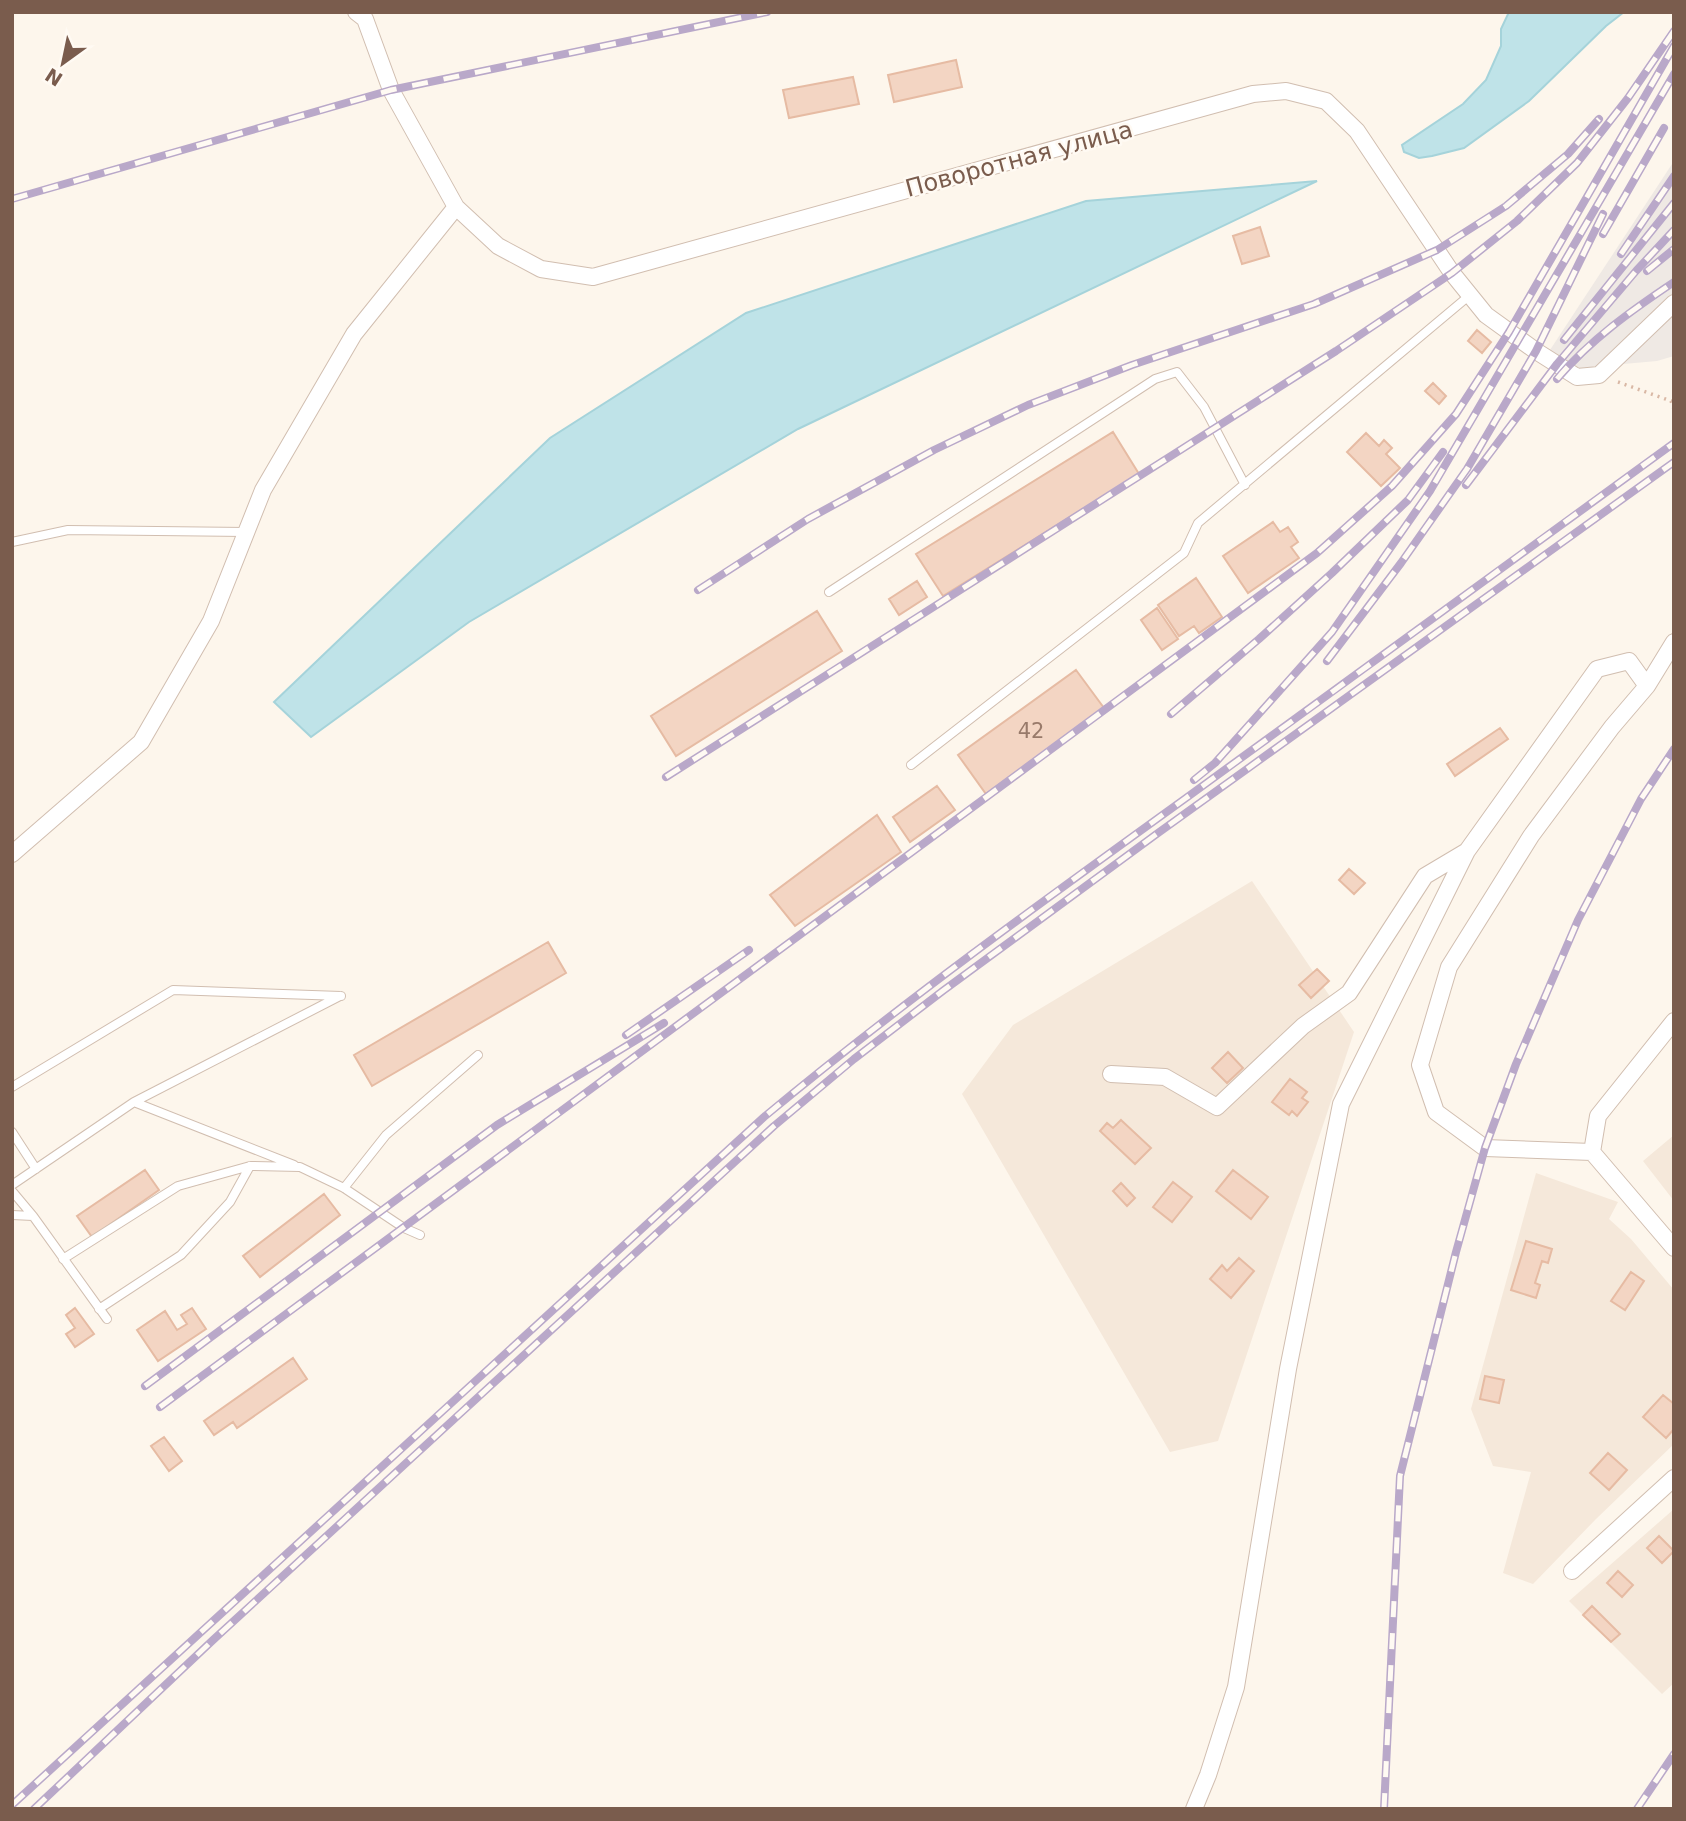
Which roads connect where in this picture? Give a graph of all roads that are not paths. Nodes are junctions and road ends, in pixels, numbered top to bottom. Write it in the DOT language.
graph roads {
  1 [pos="356,12"];
  2 [pos="456,207"];
  3 [pos="1470,295"];
  4 [pos="1674,303"];
  5 [pos="1245,485"];
  6 [pos="246,532"];
  7 [pos="12,542"];
  8 [pos="830,592"];
  9 [pos="1674,642"];
  10 [pos="1647,686"];
  11 [pos="911,765"];
  12 [pos="1467,851"];
  13 [pos="12,854"];
  14 [pos="1674,1021"];
  15 [pos="478,1055"];
  16 [pos="1111,1074"];
  17 [pos="12,1087"];
  18 [pos="134,1102"];
  19 [pos="12,1132"];
  20 [pos="1592,1152"];
  21 [pos="250,1166"];
  22 [pos="300,1167"];
  23 [pos="36,1169"];
  24 [pos="12,1185"];
  25 [pos="344,1188"];
  26 [pos="12,1192"];
  27 [pos="12,1216"];
  28 [pos="33,1216"];
  29 [pos="420,1235"];
  30 [pos="1674,1248"];
  31 [pos="63,1259"];
  32 [pos="99,1309"];
  33 [pos="107,1319"];
  34 [pos="1674,1478"];
  35 [pos="1573,1571"];
  36 [pos="1194,1809"];
  1 -- 2 [label="street, Поворотная улица"];
  2 -- 3 [label="street, Поворотная улица"];
  2 -- 6 [label="street"];
  3 -- 4 [label="street, Поворотная улица"];
  3 -- 5 [label="lane"];
  5 -- 8 [label="lane"];
  5 -- 11 [label="lane"];
  6 -- 7 [label="lane"];
  6 -- 13 [label="street"];
  9 -- 10 [label="street"];
  10 -- 12 [label="street"];
  10 -- 20 [label="street"];
  12 -- 16 [label="street"];
  12 -- 36 [label="street"];
  14 -- 20 [label="street"];
  15 -- 25 [label="lane"];
  17 -- 18 [label="lane"];
  18 -- 22 [label="lane"];
  18 -- 23 [label="lane"];
  19 -- 23 [label="lane"];
  20 -- 30 [label="street"];
  21 -- 22 [label="lane"];
  21 -- 31 [label="lane"];
  21 -- 32 [label="lane"];
  22 -- 25 [label="lane"];
  23 -- 24 [label="lane"];
  25 -- 29 [label="lane"];
  26 -- 28 [label="lane"];
  27 -- 28 [label="lane"];
  28 -- 31 [label="lane"];
  31 -- 32 [label="lane"];
  32 -- 33 [label="lane"];
  34 -- 35 [label="street"];
}
